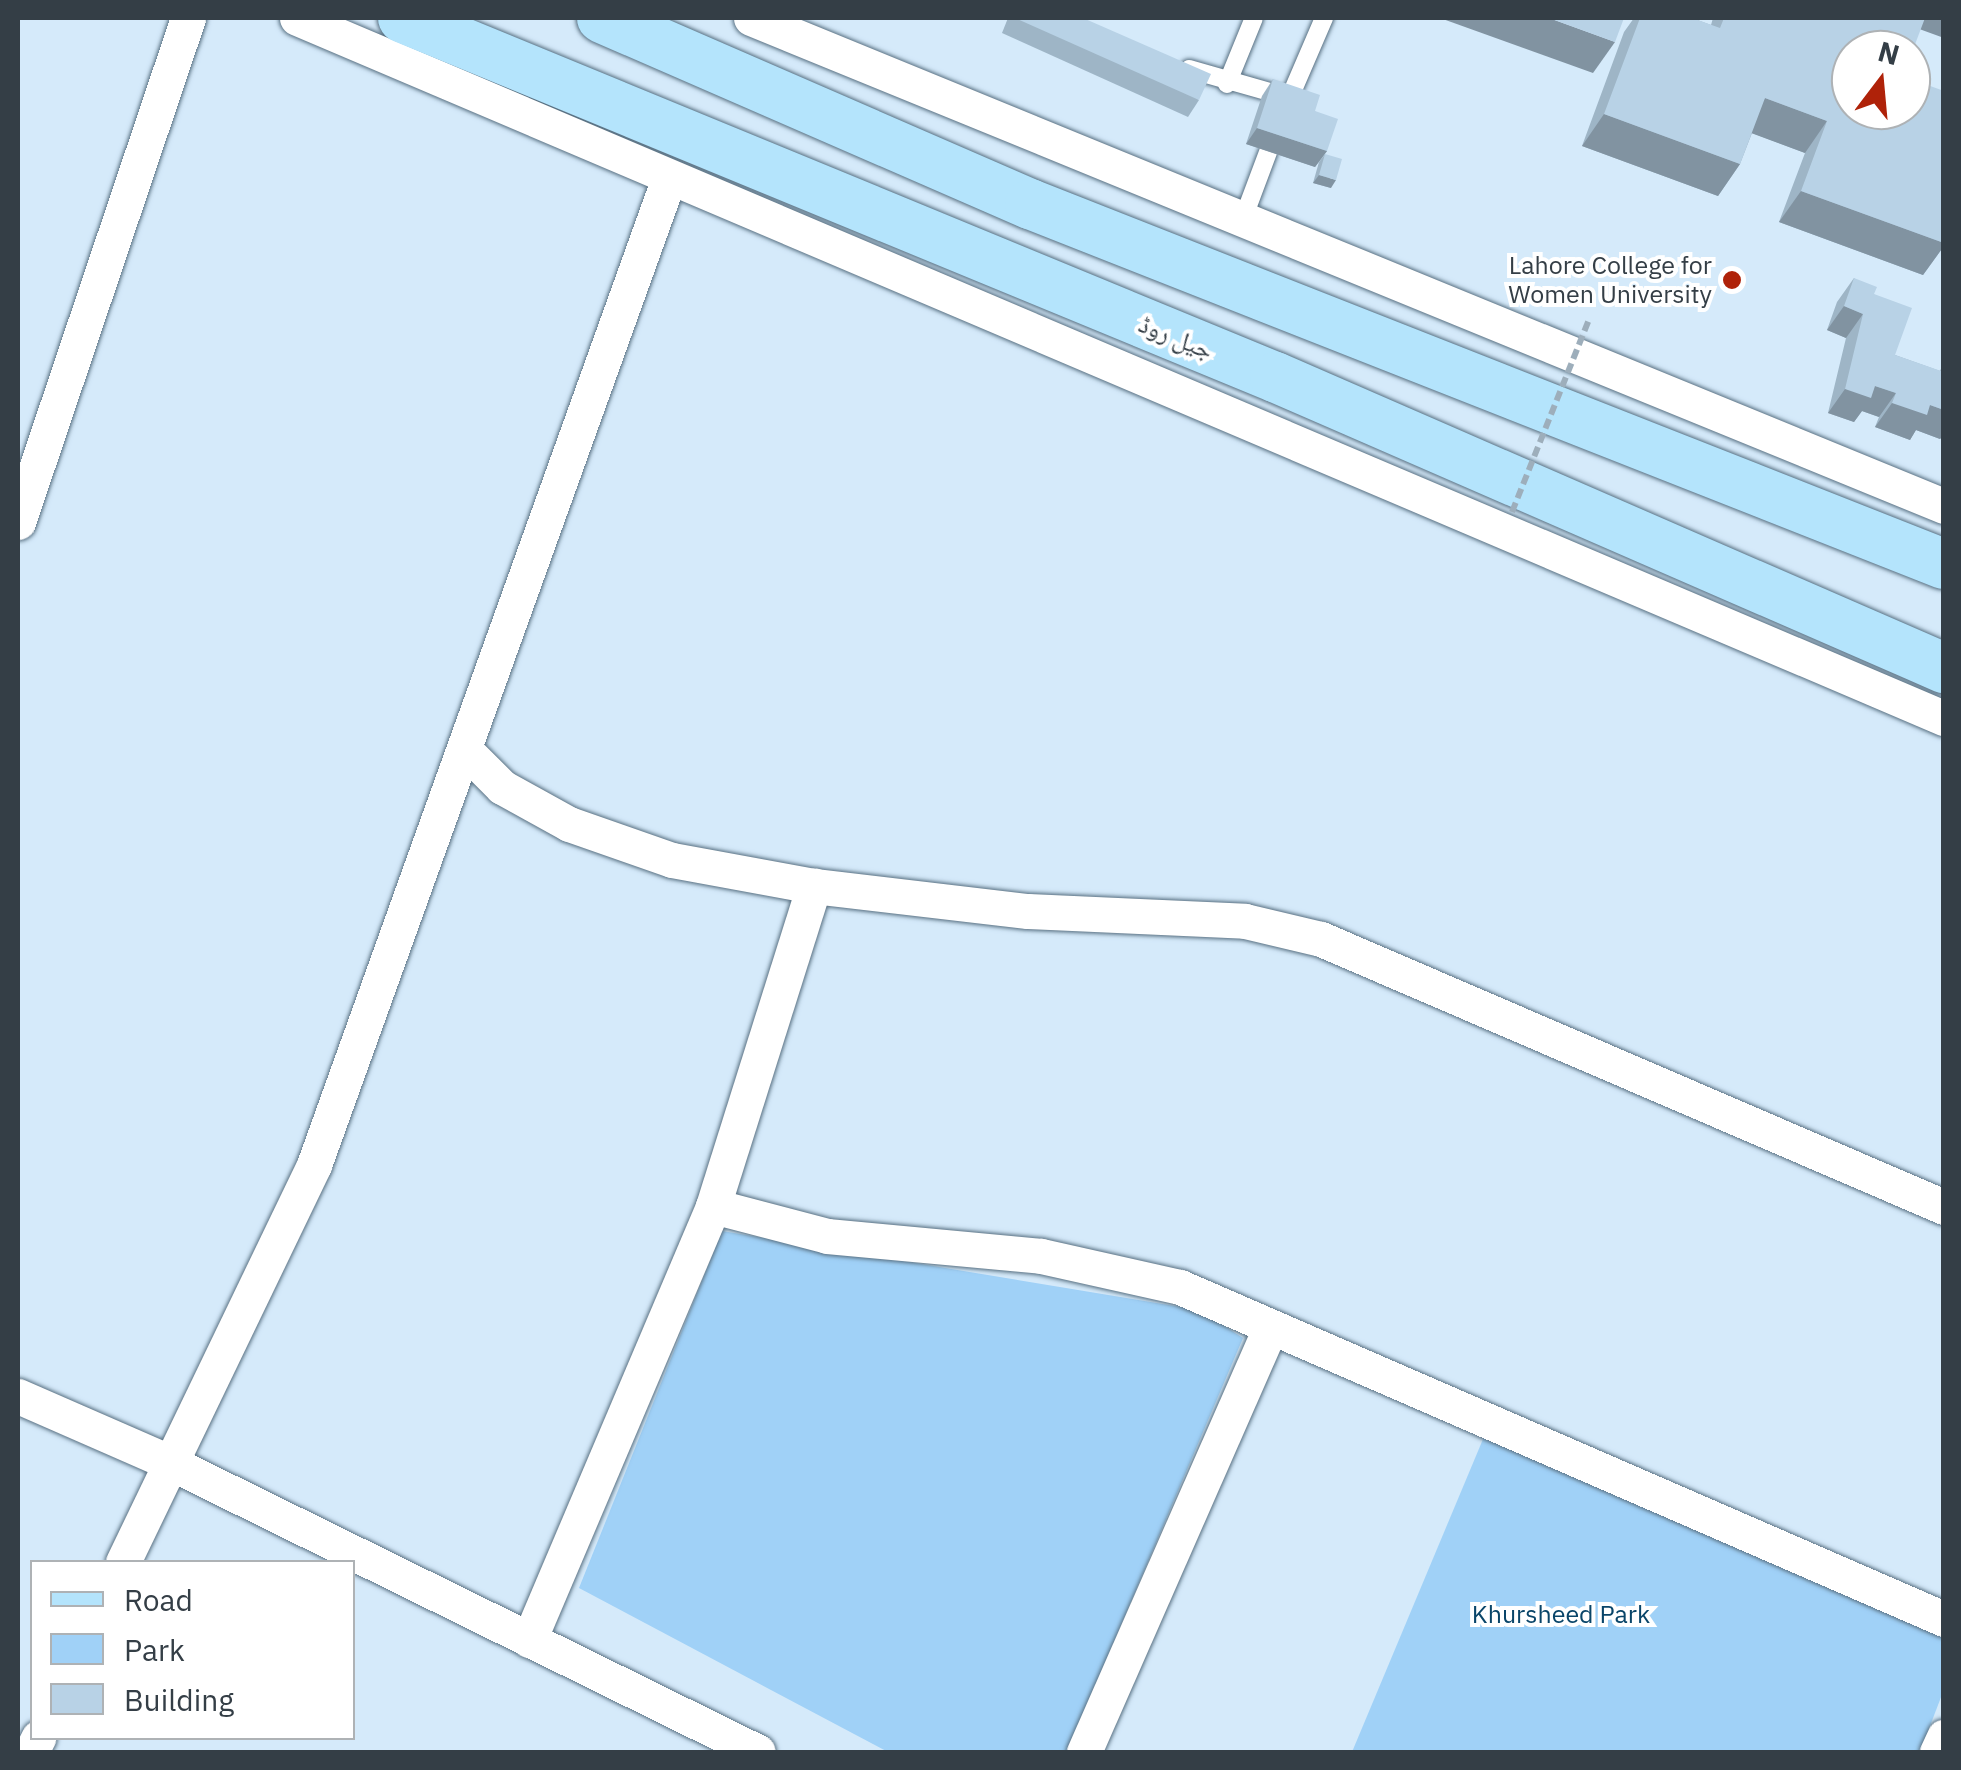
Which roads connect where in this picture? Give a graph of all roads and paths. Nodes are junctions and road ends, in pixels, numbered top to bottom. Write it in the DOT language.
graph roads {
  1 [pos="188,18"];
  2 [pos="297,18"];
  3 [pos="403,18"];
  4 [pos="602,18"];
  5 [pos="751,18"];
  6 [pos="1254,18"];
  7 [pos="1324,18"];
  8 [pos="1176,64"];
  9 [pos="1227,84"];
  10 [pos="1268,152"];
  11 [pos="670,178"];
  12 [pos="1243,218"];
  13 [pos="1443,302"];
  14 [pos="1588,322"];
  15 [pos="1420,360"];
  16 [pos="31,434"];
  17 [pos="1944,506"];
  18 [pos="1512,512"];
  19 [pos="18,522"];
  20 [pos="1944,564"];
  21 [pos="1944,668"];
  22 [pos="1944,718"];
  23 [pos="464,750"];
  24 [pos="814,886"];
  25 [pos="713,1206"];
  26 [pos="1944,1206"];
  27 [pos="1270,1330"];
  28 [pos="18,1396"];
  29 [pos="172,1463"];
  30 [pos="124,1560"];
  31 [pos="1944,1618"];
  32 [pos="529,1640"];
  33 [pos="1944,1737"];
  34 [pos="758,1752"];
  35 [pos="1084,1752"];
  36 [pos="1937,1752"];
  1 -- 16 [label="street"];
  2 -- 11 [label="street"];
  3 -- 21 [label="main road, جیل روڈ"];
  4 -- 15 [label="main road"];
  5 -- 12 [label="street"];
  6 -- 9 [label="lane"];
  7 -- 9 [label="lane"];
  8 -- 9 [label="lane"];
  10 -- 12 [label="lane"];
  11 -- 22 [label="street"];
  11 -- 23 [label="street"];
  12 -- 13 [label="street"];
  13 -- 15 [label="street"];
  13 -- 17 [label="street"];
  14 -- 18 [label="path, bridge"];
  15 -- 20 [label="main road"];
  16 -- 19 [label="street"];
  23 -- 24 [label="street"];
  23 -- 29 [label="street"];
  24 -- 25 [label="street"];
  24 -- 26 [label="street"];
  25 -- 27 [label="street"];
  25 -- 32 [label="street"];
  27 -- 31 [label="street"];
  27 -- 35 [label="street"];
  28 -- 29 [label="street"];
  29 -- 30 [label="street"];
  29 -- 32 [label="street"];
  32 -- 34 [label="street"];
  33 -- 36 [label="street"];
}
